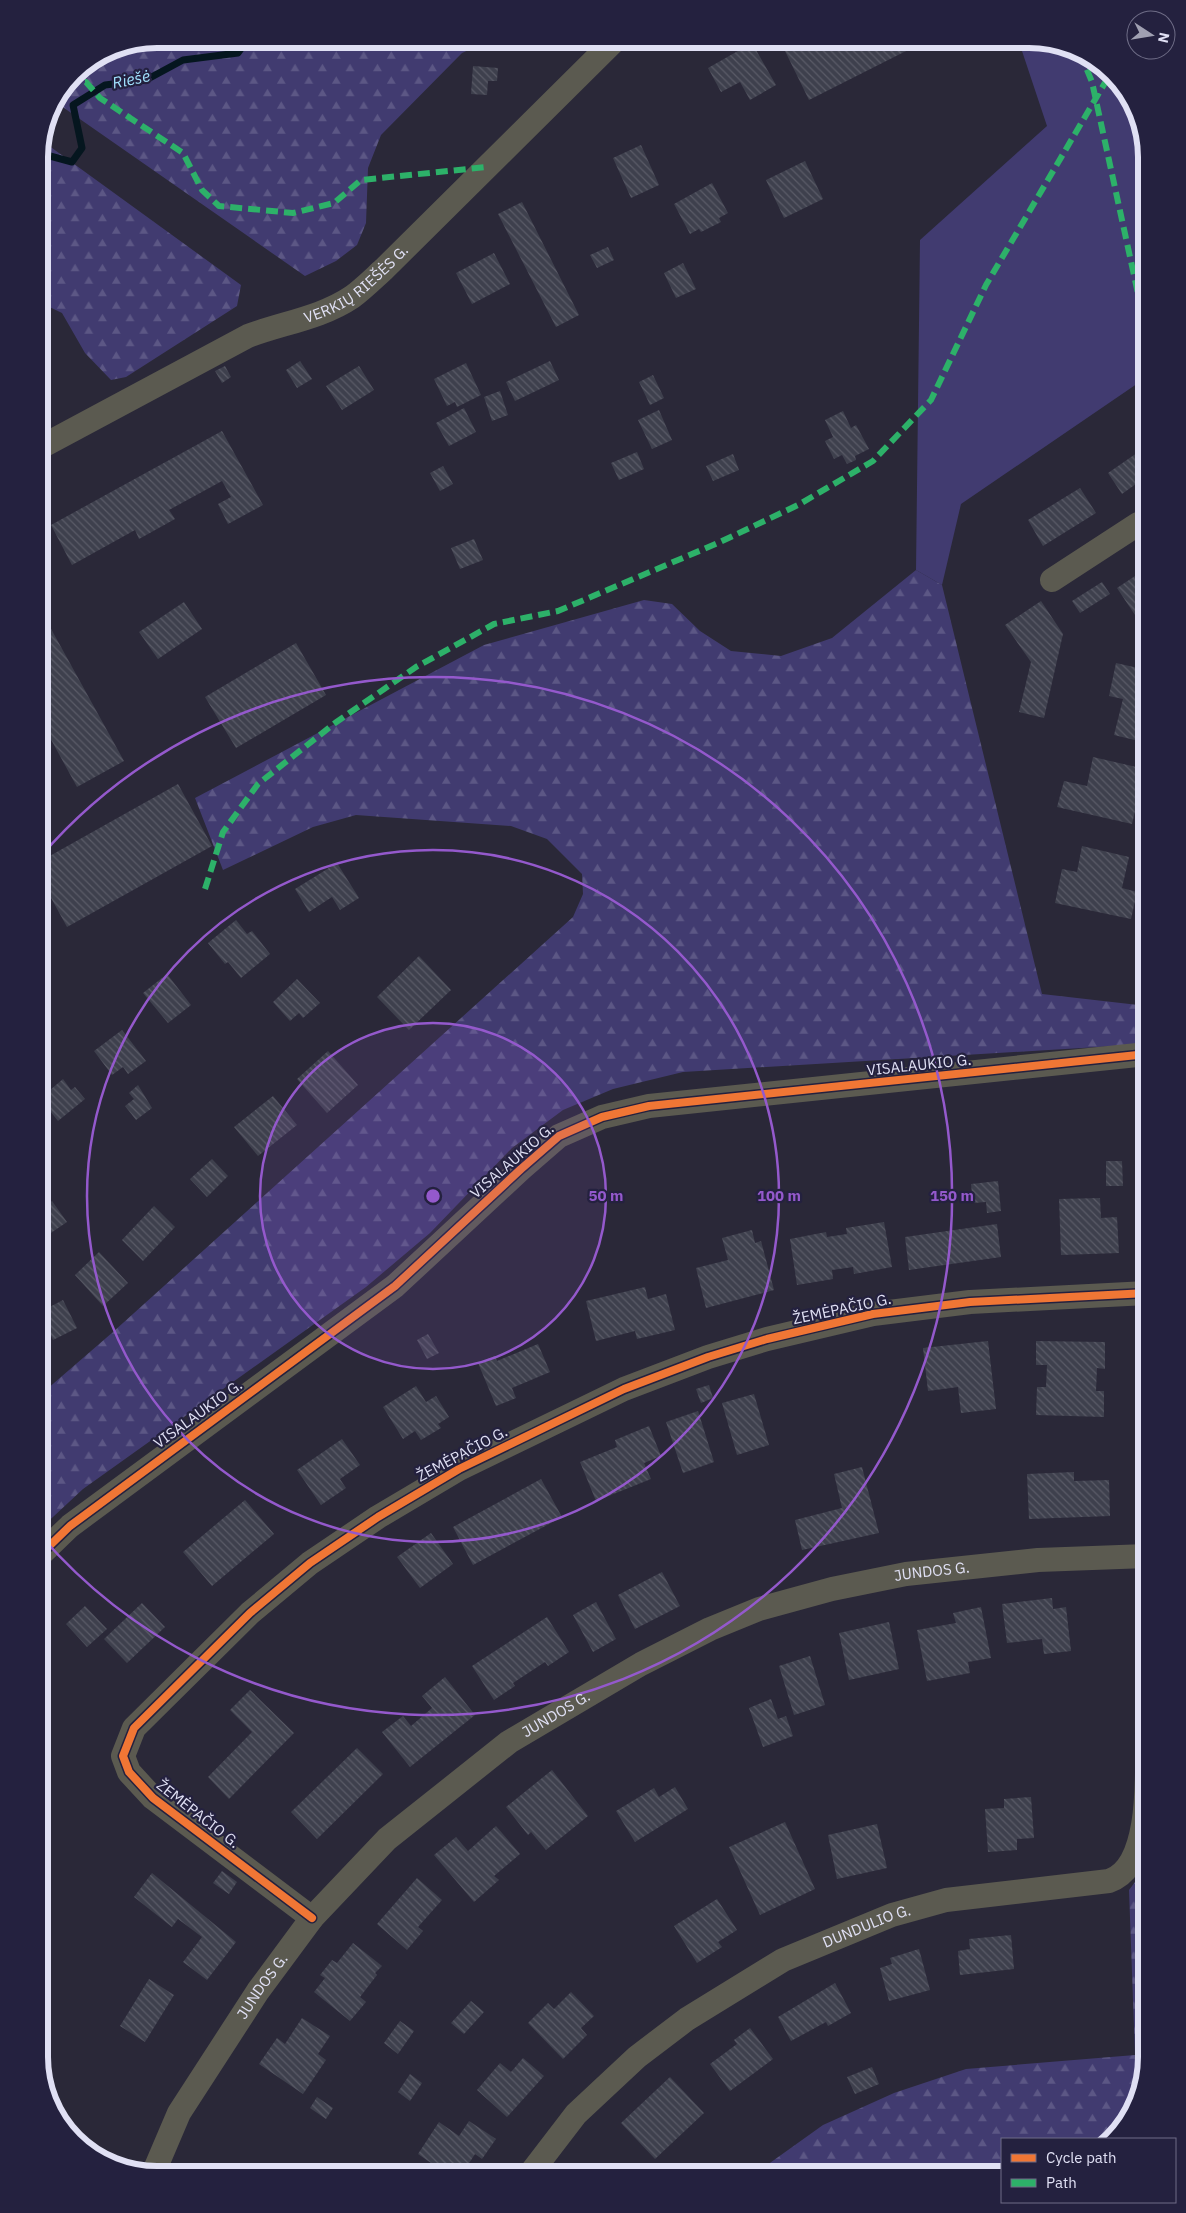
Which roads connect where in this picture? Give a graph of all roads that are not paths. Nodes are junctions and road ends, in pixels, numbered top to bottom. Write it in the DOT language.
graph roads {
  1 [pos="607,48"];
  2 [pos="48,443"];
  3 [pos="1138,524"];
  4 [pos="1052,580"];
  5 [pos="1138,1055"];
  6 [pos="1138,1293"];
  7 [pos="48,1547"];
  8 [pos="1138,1556"];
  9 [pos="1138,1843"];
  10 [pos="312,1918"];
  11 [pos="157,2165"];
  12 [pos="537,2165"];
  1 -- 2 [label="street, VERKIŲ RIEŠĖS G."];
  3 -- 4 [label="street"];
  5 -- 7 [label="street, VISALAUKIO G."];
  6 -- 10 [label="street, ŽEMĖPAČIO G."];
  8 -- 10 [label="street, JUNDOS G."];
  9 -- 12 [label="street, DUNDULIO G."];
  10 -- 11 [label="street, JUNDOS G."];
}
